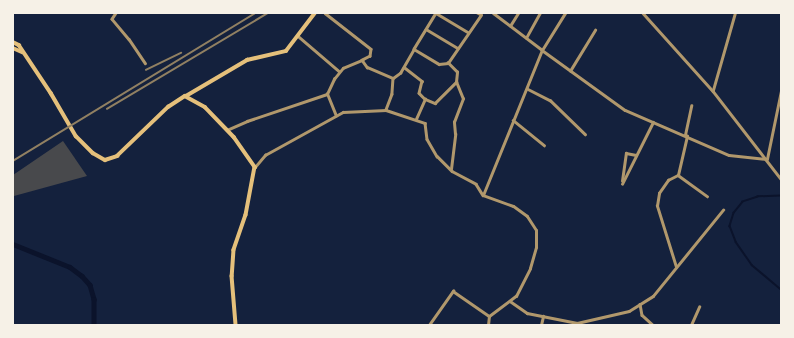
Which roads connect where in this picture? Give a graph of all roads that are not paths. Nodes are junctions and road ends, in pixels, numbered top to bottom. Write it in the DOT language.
graph roads {
  1 [pos="116,13"];
  2 [pos="315,13"];
  3 [pos="325,13"];
  4 [pos="436,13"];
  5 [pos="477,13"];
  6 [pos="493,13"];
  7 [pos="518,13"];
  8 [pos="540,13"];
  9 [pos="565,13"];
  10 [pos="643,13"];
  11 [pos="735,13"];
  12 [pos="481,14"];
  13 [pos="510,26"];
  14 [pos="426,30"];
  15 [pos="595,30"];
  16 [pos="468,32"];
  17 [pos="297,36"];
  18 [pos="526,38"];
  19 [pos="13,42"];
  20 [pos="13,48"];
  21 [pos="458,48"];
  22 [pos="414,49"];
  23 [pos="542,50"];
  24 [pos="22,52"];
  25 [pos="362,60"];
  26 [pos="145,63"];
  27 [pos="448,63"];
  28 [pos="404,67"];
  29 [pos="570,71"];
  30 [pos="339,72"];
  31 [pos="393,78"];
  32 [pos="456,82"];
  33 [pos="528,89"];
  34 [pos="713,91"];
  35 [pos="781,91"];
  36 [pos="327,94"];
  37 [pos="186,96"];
  38 [pos="425,99"];
  39 [pos="691,106"];
  40 [pos="386,110"];
  41 [pos="336,116"];
  42 [pos="416,119"];
  43 [pos="513,120"];
  44 [pos="653,122"];
  45 [pos="227,130"];
  46 [pos="585,134"];
  47 [pos="686,136"];
  48 [pos="544,145"];
  49 [pos="636,155"];
  50 [pos="767,159"];
  51 [pos="256,167"];
  52 [pos="451,169"];
  53 [pos="678,175"];
  54 [pos="781,179"];
  55 [pos="483,195"];
  56 [pos="707,196"];
  57 [pos="723,210"];
  58 [pos="676,267"];
  59 [pos="510,301"];
  60 [pos="640,304"];
  61 [pos="699,307"];
  62 [pos="489,316"];
  63 [pos="543,316"];
  64 [pos="236,325"];
  65 [pos="429,325"];
  66 [pos="488,325"];
  67 [pos="541,325"];
  68 [pos="653,325"];
  69 [pos="690,325"];
  1 -- 26 [label="street"];
  2 -- 17 [label="main road"];
  3 -- 25 [label="street"];
  4 -- 14 [label="street"];
  4 -- 16 [label="street"];
  5 -- 12 [label="street"];
  6 -- 13 [label="street"];
  7 -- 13 [label="street"];
  8 -- 18 [label="street"];
  9 -- 23 [label="street"];
  10 -- 34 [label="street"];
  11 -- 34 [label="street"];
  12 -- 16 [label="street"];
  13 -- 18 [label="street"];
  14 -- 21 [label="street"];
  14 -- 22 [label="street"];
  15 -- 29 [label="street"];
  16 -- 21 [label="street"];
  17 -- 30 [label="street"];
  17 -- 37 [label="main road"];
  18 -- 23 [label="street"];
  19 -- 24 [label="main road"];
  20 -- 24 [label="main road"];
  21 -- 27 [label="street"];
  22 -- 27 [label="street"];
  22 -- 28 [label="street"];
  23 -- 29 [label="street"];
  23 -- 33 [label="street"];
  24 -- 37 [label="main road"];
  25 -- 30 [label="street"];
  25 -- 31 [label="street"];
  27 -- 32 [label="street"];
  28 -- 31 [label="street"];
  28 -- 38 [label="street"];
  29 -- 44 [label="street"];
  30 -- 36 [label="street"];
  31 -- 40 [label="street"];
  32 -- 38 [label="street"];
  32 -- 52 [label="street"];
  33 -- 43 [label="street"];
  33 -- 46 [label="street"];
  34 -- 50 [label="street"];
  35 -- 50 [label="street"];
  36 -- 41 [label="street"];
  36 -- 45 [label="street"];
  37 -- 45 [label="main road"];
  38 -- 42 [label="street"];
  39 -- 47 [label="street"];
  40 -- 41 [label="street"];
  40 -- 42 [label="street"];
  41 -- 51 [label="street"];
  42 -- 52 [label="street"];
  43 -- 48 [label="street"];
  43 -- 55 [label="street"];
  44 -- 47 [label="street"];
  44 -- 49 [label="street"];
  45 -- 51 [label="main road"];
  47 -- 50 [label="street"];
  47 -- 53 [label="street"];
  49 -- 49 [label="street"];
  50 -- 54 [label="street"];
  51 -- 64 [label="main road"];
  52 -- 55 [label="street"];
  53 -- 56 [label="street"];
  53 -- 58 [label="street"];
  55 -- 59 [label="street"];
  57 -- 58 [label="street"];
  58 -- 60 [label="street"];
  59 -- 62 [label="street"];
  59 -- 63 [label="street"];
  60 -- 63 [label="street"];
  60 -- 68 [label="street"];
  61 -- 69 [label="street"];
  62 -- 65 [label="street"];
  62 -- 66 [label="street"];
  63 -- 67 [label="street"];
}
